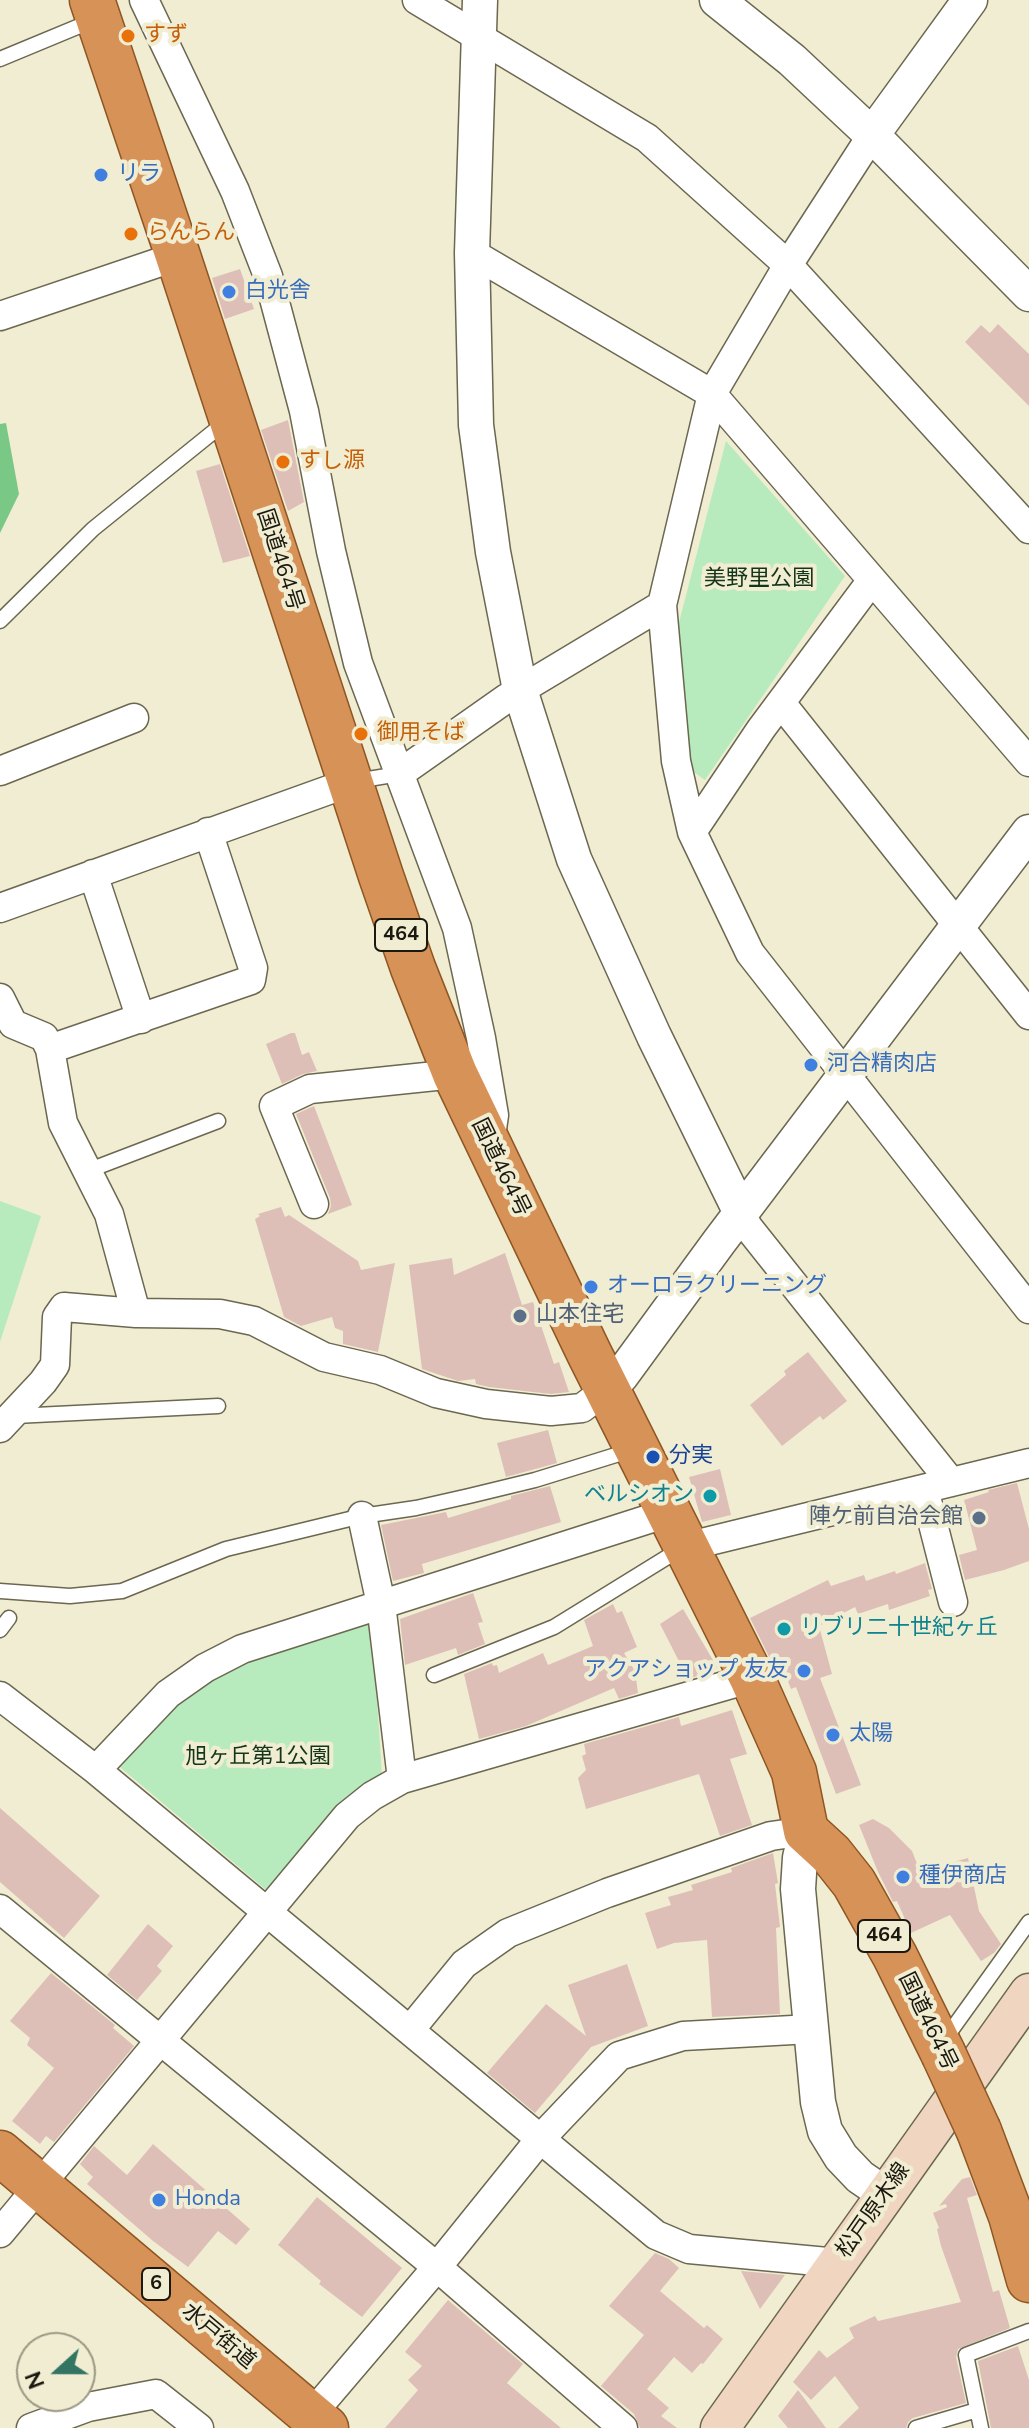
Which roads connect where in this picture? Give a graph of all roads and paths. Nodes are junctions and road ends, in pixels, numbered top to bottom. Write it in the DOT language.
graph roads {
  1 [pos="144,0"];
  2 [pos="417,0"];
  3 [pos="480,0"];
  4 [pos="717,0"];
  5 [pos="970,0"];
  6 [pos="95,9"];
  7 [pos="479,37"];
  8 [pos="0,59"];
  9 [pos="872,135"];
  10 [pos="472,253"];
  11 [pos="178,256"];
  12 [pos="788,265"];
  13 [pos="1029,294"];
  14 [pos="0,316"];
  15 [pos="712,394"];
  16 [pos="231,417"];
  17 [pos="1029,529"];
  18 [pos="872,580"];
  19 [pos="662,605"];
  20 [pos="0,621"];
  21 [pos="520,690"];
  22 [pos="781,703"];
  23 [pos="134,718"];
  24 [pos="1029,762"];
  25 [pos="0,771"];
  26 [pos="399,774"];
  27 [pos="351,782"];
  28 [pos="208,832"];
  29 [pos="692,832"];
  30 [pos="1029,832"];
  31 [pos="93,874"];
  32 [pos="0,908"];
  33 [pos="959,927"];
  34 [pos="0,998"];
  35 [pos="1029,1015"];
  36 [pos="141,1019"];
  37 [pos="50,1049"];
  38 [pos="455,1074"];
  39 [pos="845,1075"];
  40 [pos="218,1121"];
  41 [pos="490,1149"];
  42 [pos="87,1171"];
  43 [pos="314,1204"];
  44 [pos="741,1213"];
  45 [pos="1029,1309"];
  46 [pos="136,1313"];
  47 [pos="607,1389"];
  48 [pos="218,1406"];
  49 [pos="5,1422"];
  50 [pos="636,1449"];
  51 [pos="1029,1463"];
  52 [pos="951,1482"];
  53 [pos="924,1489"];
  54 [pos="362,1516"];
  55 [pos="676,1529"];
  56 [pos="0,1591"];
  57 [pos="953,1602"];
  58 [pos="381,1604"];
  59 [pos="434,1675"];
  60 [pos="752,1678"];
  61 [pos="0,1696"];
  62 [pos="96,1770"];
  63 [pos="402,1779"];
  64 [pos="806,1831"];
  65 [pos="0,1909"];
  66 [pos="268,1912"];
  67 [pos="1029,1922"];
  68 [pos="1029,1993"];
  69 [pos="811,2029"];
  70 [pos="410,2030"];
  71 [pos="159,2040"];
  72 [pos="942,2050"];
  73 [pos="541,2138"];
  74 [pos="0,2153"];
  75 [pos="39,2185"];
  76 [pos="885,2194"];
  77 [pos="0,2233"];
  78 [pos="838,2263"];
  79 [pos="437,2267"];
  80 [pos="1029,2280"];
  81 [pos="1029,2331"];
  82 [pos="977,2410"];
  83 [pos="318,2422"];
  84 [pos="31,2428"];
  85 [pos="199,2428"];
  86 [pos="623,2428"];
  87 [pos="720,2428"];
  88 [pos="916,2428"];
  89 [pos="981,2428"];
  1 -- 26 [label="street"];
  2 -- 7 [label="street"];
  3 -- 7 [label="street"];
  4 -- 9 [label="street"];
  5 -- 9 [label="street"];
  6 -- 8 [label="lane"];
  6 -- 11 [label="highway, 国道464号 / 464"];
  7 -- 10 [label="street"];
  7 -- 12 [label="street"];
  9 -- 12 [label="street"];
  9 -- 13 [label="street"];
  10 -- 15 [label="street"];
  10 -- 21 [label="street"];
  11 -- 14 [label="street"];
  11 -- 16 [label="highway, 国道464号 / 464"];
  12 -- 15 [label="street"];
  12 -- 17 [label="street"];
  15 -- 18 [label="street"];
  15 -- 19 [label="street"];
  16 -- 20 [label="lane"];
  16 -- 27 [label="highway, 国道464号 / 464"];
  18 -- 22 [label="street"];
  18 -- 24 [label="street"];
  19 -- 21 [label="street"];
  19 -- 29 [label="street"];
  21 -- 26 [label="street"];
  21 -- 44 [label="street"];
  22 -- 29 [label="street"];
  22 -- 33 [label="street"];
  23 -- 25 [label="street"];
  26 -- 27 [label="lane"];
  26 -- 41 [label="street"];
  27 -- 28 [label="street"];
  27 -- 38 [label="highway, 国道464号 / 464"];
  28 -- 31 [label="street"];
  28 -- 36 [label="street"];
  29 -- 39 [label="street"];
  30 -- 33 [label="street"];
  31 -- 32 [label="street"];
  31 -- 36 [label="street"];
  33 -- 35 [label="street"];
  33 -- 39 [label="street"];
  34 -- 37 [label="street"];
  36 -- 37 [label="street"];
  37 -- 42 [label="street"];
  38 -- 41 [label="highway, 国道464号 / 464"];
  38 -- 43 [label="street"];
  39 -- 44 [label="street"];
  39 -- 45 [label="street"];
  40 -- 42 [label="lane"];
  41 -- 47 [label="highway, 国道464号 / 464"];
  42 -- 46 [label="street"];
  44 -- 47 [label="street"];
  44 -- 52 [label="street"];
  46 -- 47 [label="street"];
  46 -- 49 [label="street"];
  47 -- 50 [label="highway, 国道464号 / 464"];
  48 -- 49 [label="lane"];
  50 -- 54 [label="lane"];
  50 -- 55 [label="highway, 国道464号 / 464"];
  51 -- 52 [label="street"];
  52 -- 53 [label="street"];
  53 -- 55 [label="street"];
  53 -- 57 [label="street"];
  54 -- 56 [label="lane"];
  54 -- 58 [label="street"];
  55 -- 58 [label="street"];
  55 -- 59 [label="lane"];
  55 -- 60 [label="highway, 国道464号 / 464"];
  58 -- 62 [label="street"];
  58 -- 63 [label="street"];
  60 -- 63 [label="street"];
  60 -- 64 [label="highway, 国道464号 / 464"];
  61 -- 62 [label="street"];
  62 -- 66 [label="street"];
  63 -- 66 [label="street"];
  64 -- 69 [label="street"];
  64 -- 70 [label="street"];
  64 -- 72 [label="highway, 国道464号 / 464"];
  65 -- 71 [label="street"];
  66 -- 70 [label="street"];
  66 -- 71 [label="street"];
  67 -- 72 [label="lane"];
  68 -- 76 [label="main road, 松戸原木線"];
  69 -- 73 [label="street"];
  69 -- 76 [label="street"];
  70 -- 73 [label="street"];
  71 -- 75 [label="street"];
  71 -- 79 [label="street"];
  72 -- 80 [label="highway, 国道464号 / 464, bridge"];
  73 -- 78 [label="street"];
  73 -- 79 [label="street"];
  74 -- 75 [label="highway, 水戸街道 / 6"];
  75 -- 77 [label="street"];
  75 -- 83 [label="highway, 水戸街道 / 6"];
  76 -- 78 [label="main road, 松戸原木線"];
  78 -- 87 [label="main road, 松戸原木線"];
  79 -- 83 [label="street"];
  79 -- 86 [label="street"];
  81 -- 82 [label="lane"];
  82 -- 88 [label="lane"];
  82 -- 89 [label="lane"];
  84 -- 85 [label="street"];
}
